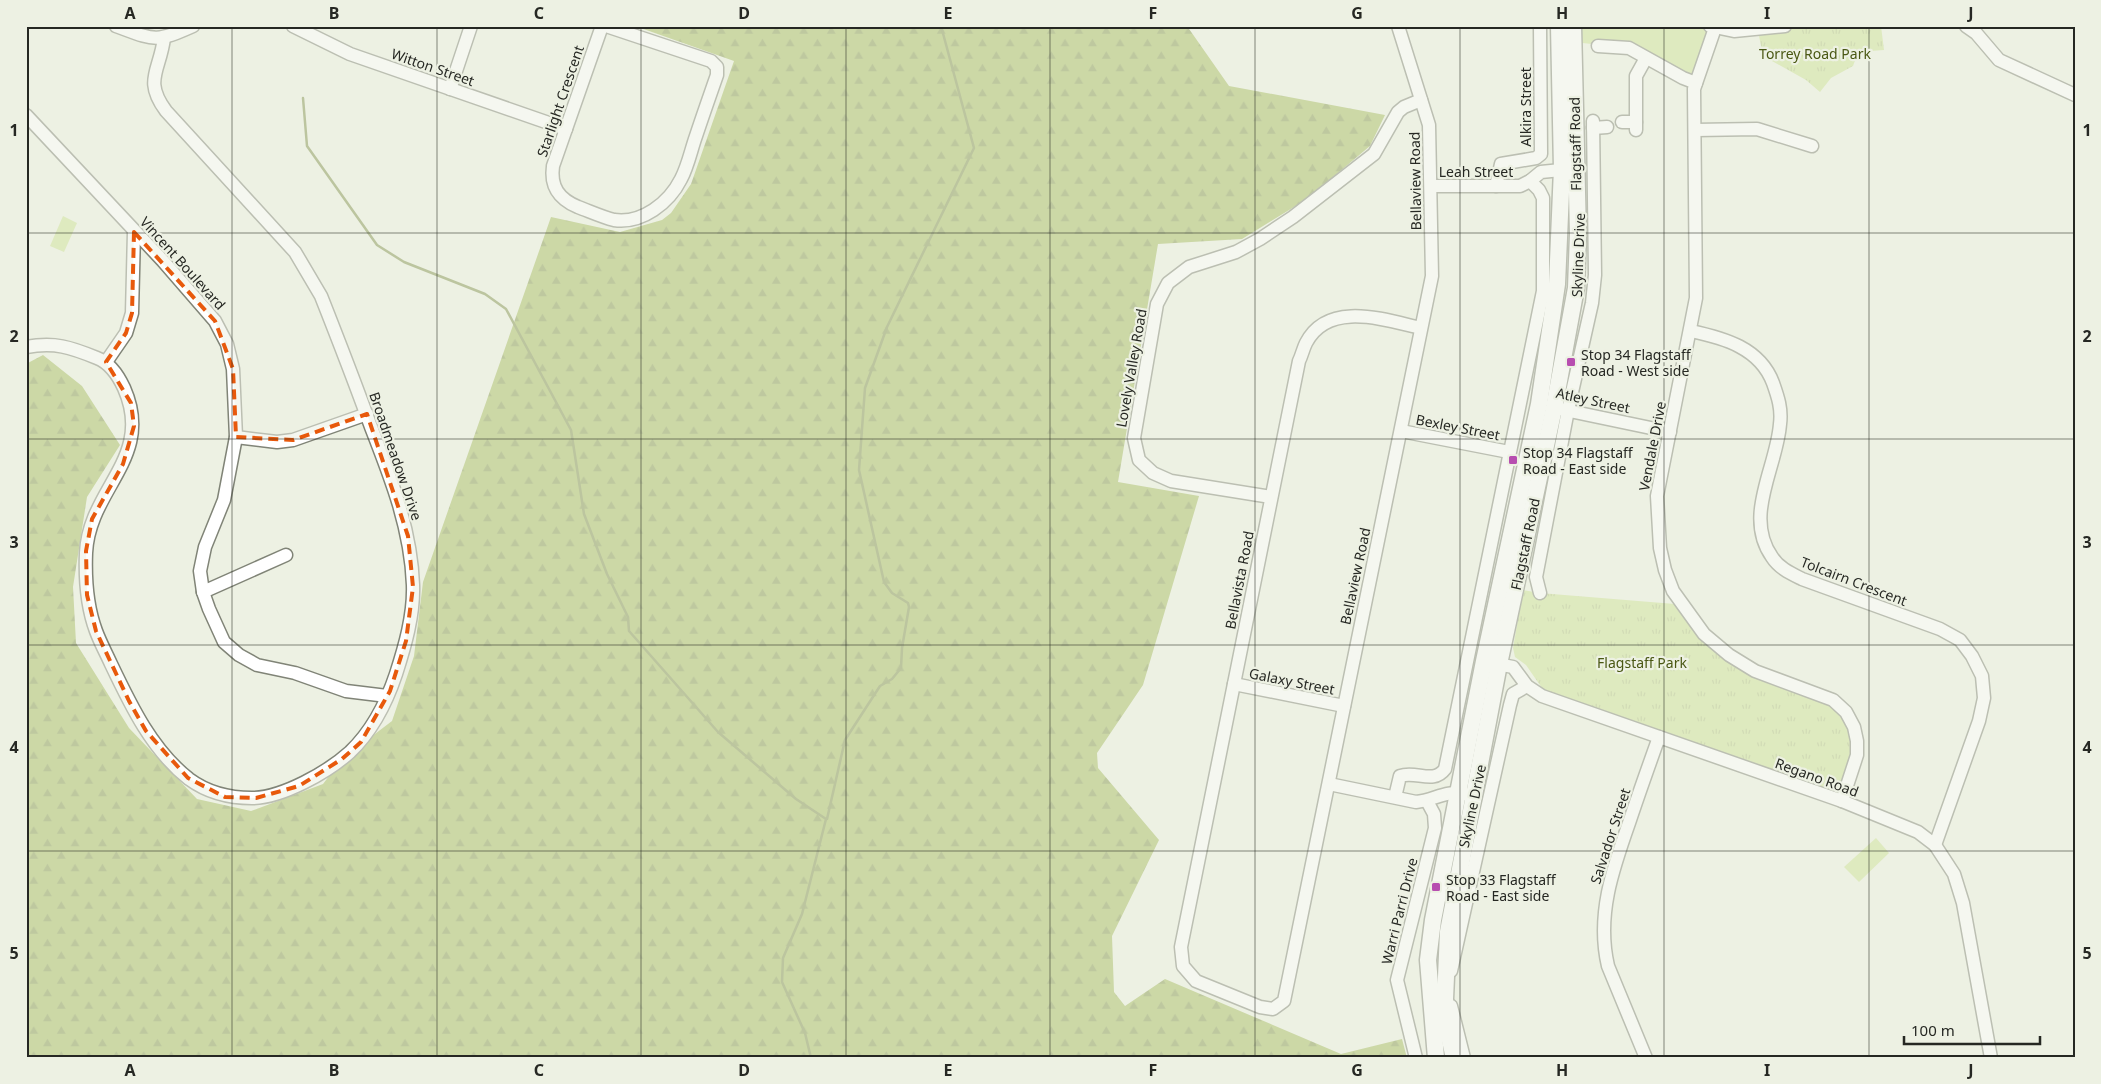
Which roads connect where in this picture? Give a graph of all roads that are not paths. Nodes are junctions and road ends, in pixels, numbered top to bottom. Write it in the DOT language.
graph roads {
  1 [pos="116,26"];
  2 [pos="193,26"];
  3 [pos="293,26"];
  4 [pos="471,26"];
  5 [pos="602,26"];
  6 [pos="606,26"];
  7 [pos="1398,26"];
  8 [pos="1540,26"];
  9 [pos="1560,26"];
  10 [pos="1573,26"];
  11 [pos="1785,26"];
  12 [pos="1966,26"];
  13 [pos="1713,27"];
  14 [pos="164,38"];
  15 [pos="1598,46"];
  16 [pos="1646,58"];
  17 [pos="1696,83"];
  18 [pos="450,89"];
  19 [pos="2075,95"];
  20 [pos="1421,100"];
  21 [pos="26,115"];
  22 [pos="1622,122"];
  23 [pos="1607,127"];
  24 [pos="566,129"];
  25 [pos="1695,130"];
  26 [pos="1812,146"];
  27 [pos="1568,169"];
  28 [pos="1530,181"];
  29 [pos="1431,186"];
  30 [pos="1496,186"];
  31 [pos="134,232"];
  32 [pos="1421,328"];
  33 [pos="1690,331"];
  34 [pos="26,347"];
  35 [pos="106,362"];
  36 [pos="1554,407"];
  37 [pos="367,414"];
  38 [pos="1401,431"];
  39 [pos="1670,432"];
  40 [pos="236,437"];
  41 [pos="1509,452"];
  42 [pos="1271,497"];
  43 [pos="286,555"];
  44 [pos="203,592"];
  45 [pos="1540,593"];
  46 [pos="1492,663"];
  47 [pos="1234,684"];
  48 [pos="1527,686"];
  49 [pos="388,696"];
  50 [pos="1344,706"];
  51 [pos="1659,737"];
  52 [pos="1329,784"];
  53 [pos="1458,793"];
  54 [pos="1474,796"];
  55 [pos="1395,798"];
  56 [pos="1428,800"];
  57 [pos="1842,801"];
  58 [pos="1935,845"];
  59 [pos="1180,947"];
  60 [pos="1416,1058"];
  61 [pos="1436,1058"];
  62 [pos="1454,1058"];
  63 [pos="1464,1058"];
  64 [pos="1646,1058"];
  65 [pos="1991,1058"];
  1 -- 14 [label="street"];
  2 -- 14 [label="street"];
  3 -- 18 [label="street, Witton Street"];
  4 -- 18 [label="street"];
  5 -- 24 [label="street, Starlight Crescent"];
  6 -- 24 [label="street, Starlight Crescent"];
  7 -- 20 [label="street, Bellaview Road"];
  8 -- 30 [label="street, Alkira Street"];
  9 -- 27 [label="main road, Flagstaff Road"];
  10 -- 27 [label="main road, Flagstaff Road"];
  11 -- 13 [label="street"];
  12 -- 19 [label="street"];
  13 -- 17 [label="street, Vendale Drive"];
  14 -- 37 [label="street, Broadmeadow Drive"];
  15 -- 16 [label="street"];
  16 -- 17 [label="street"];
  16 -- 22 [label="street"];
  17 -- 25 [label="street, Vendale Drive"];
  18 -- 24 [label="street, Witton Street"];
  20 -- 29 [label="street, Bellaview Road"];
  20 -- 42 [label="street, Lovely Valley Road"];
  21 -- 31 [label="street, Vincent Boulevard"];
  23 -- 36 [label="street, Skyline Drive"];
  25 -- 26 [label="street"];
  25 -- 33 [label="street, Vendale Drive"];
  27 -- 28 [label="street, Leah Street"];
  27 -- 36 [label="main road, Flagstaff Road"];
  28 -- 30 [label="street, Leah Street"];
  28 -- 41 [label="street"];
  29 -- 30 [label="street, Leah Street"];
  29 -- 32 [label="street, Bellaview Road"];
  31 -- 35 [label="street"];
  31 -- 40 [label="street, Vincent Boulevard"];
  32 -- 38 [label="street, Bellaview Road"];
  32 -- 42 [label="street, Bellavista Road"];
  33 -- 39 [label="street, Vendale Drive"];
  33 -- 58 [label="street, Tolcairn Crescent"];
  34 -- 35 [label="street"];
  35 -- 49 [label="street, Broadmeadow Drive"];
  36 -- 39 [label="street, Atley Street"];
  36 -- 45 [label="street, Skyline Drive"];
  36 -- 46 [label="main road, Flagstaff Road"];
  37 -- 40 [label="street"];
  37 -- 49 [label="street, Broadmeadow Drive"];
  38 -- 41 [label="street, Bexley Street"];
  38 -- 50 [label="street, Bellaview Road"];
  39 -- 57 [label="street, Vendale Drive"];
  40 -- 44 [label="street, Vincent Boulevard"];
  41 -- 55 [label="street"];
  42 -- 47 [label="street, Bellavista Road"];
  43 -- 44 [label="street"];
  44 -- 49 [label="street, Vincent Boulevard"];
  46 -- 48 [label="street, Regano Road"];
  46 -- 53 [label="main road, Flagstaff Road"];
  46 -- 54 [label="main road, Flagstaff Road"];
  47 -- 50 [label="street, Galaxy Street"];
  47 -- 59 [label="street, Bellavista Road"];
  48 -- 51 [label="street, Regano Road"];
  48 -- 63 [label="street, Skyline Drive"];
  50 -- 52 [label="street, Bellaview Road"];
  51 -- 57 [label="street, Regano Road"];
  51 -- 64 [label="street, Salvador Street"];
  52 -- 55 [label="street"];
  52 -- 59 [label="street, Bellaview Road"];
  53 -- 54 [label="street"];
  53 -- 56 [label="street"];
  53 -- 61 [label="main road, Flagstaff Road"];
  54 -- 62 [label="main road, Flagstaff Road"];
  55 -- 56 [label="street"];
  56 -- 60 [label="street, Warri Parri Drive"];
  57 -- 58 [label="street, Regano Road"];
  58 -- 65 [label="street, Regano Road"];
}
